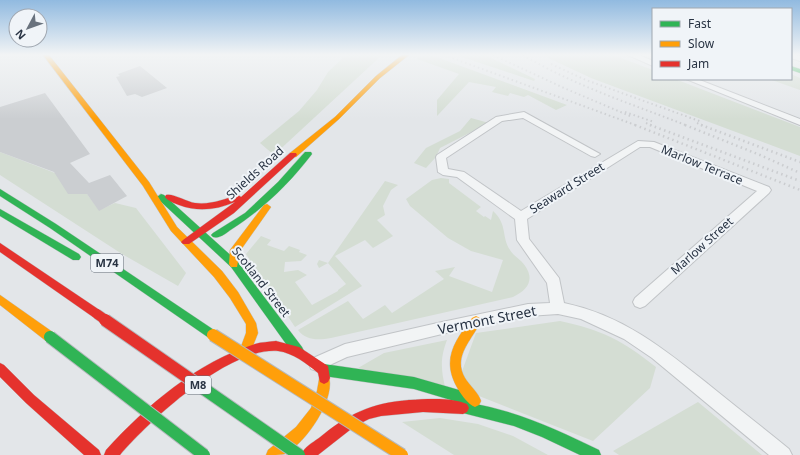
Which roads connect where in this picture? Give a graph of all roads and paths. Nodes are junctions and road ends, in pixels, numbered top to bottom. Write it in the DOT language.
graph roads {
  1 [pos="62,76"];
  2 [pos="379,76"];
  3 [pos="693,80"];
  4 [pos="337,118"];
  5 [pos="800,122"];
  6 [pos="638,144"];
  7 [pos="595,154"];
  8 [pos="146,184"];
  9 [pos="281,184"];
  10 [pos="258,188"];
  11 [pos="765,190"];
  12 [pos="0,192"];
  13 [pos="0,212"];
  14 [pos="521,217"];
  15 [pos="199,232"];
  16 [pos="209,239"];
  17 [pos="186,242"];
  18 [pos="0,247"];
  19 [pos="194,248"];
  20 [pos="85,262"];
  21 [pos="234,264"];
  22 [pos="112,277"];
  23 [pos="0,299"];
  24 [pos="640,302"];
  25 [pos="558,308"];
  26 [pos="476,320"];
  27 [pos="213,335"];
  28 [pos="298,351"];
  29 [pos="245,352"];
  30 [pos="320,367"];
  31 [pos="0,369"];
  32 [pos="0,379"];
  33 [pos="30,399"];
  34 [pos="475,401"];
  35 [pos="511,419"];
  36 [pos="94,455"];
  37 [pos="111,455"];
  38 [pos="204,455"];
  39 [pos="272,455"];
  40 [pos="299,455"];
  41 [pos="308,455"];
  42 [pos="402,455"];
  43 [pos="594,455"];
  44 [pos="783,455"];
  1 -- 8 [label="main road, Scotland Street"];
  2 -- 4 [label="main road, Shields Road"];
  3 -- 5 [label="street"];
  4 -- 9 [label="main road, Shields Road"];
  4 -- 10 [label="main road, Shields Road"];
  6 -- 11 [label="street, Marlow Terrace"];
  6 -- 14 [label="street, Seaward Street"];
  7 -- 14 [label="street"];
  8 -- 10 [label="main road"];
  8 -- 15 [label="main road, Scotland Street"];
  8 -- 17 [label="main road, Scotland Street"];
  9 -- 16 [label="main road, Shields Road"];
  9 -- 21 [label="main road"];
  10 -- 15 [label="main road, Shields Road"];
  11 -- 24 [label="street, Marlow Street"];
  12 -- 27 [label="main road, M74"];
  13 -- 20 [label="main road"];
  14 -- 25 [label="street, Seaward Street"];
  15 -- 16 [label="main road, Scotland Street"];
  15 -- 17 [label="main road, Shields Road"];
  16 -- 19 [label="main road, Shields Road"];
  16 -- 21 [label="main road, Scotland Street"];
  17 -- 19 [label="main road, Scotland Street"];
  18 -- 40 [label="main road, M8, bridge"];
  19 -- 29 [label="main road, Scotland Street"];
  21 -- 28 [label="main road, Scotland Street"];
  22 -- 27 [label="main road"];
  23 -- 38 [label="main road, bridge"];
  25 -- 26 [label="street, Vermont Street"];
  25 -- 44 [label="street, Vermont Street"];
  26 -- 30 [label="street, Vermont Street"];
  26 -- 34 [label="main road"];
  27 -- 42 [label="main road, bridge"];
  28 -- 29 [label="main road"];
  28 -- 30 [label="main road"];
  29 -- 37 [label="main road"];
  30 -- 34 [label="main road"];
  30 -- 39 [label="main road"];
  31 -- 33 [label="main road"];
  32 -- 33 [label="main road"];
  33 -- 36 [label="main road"];
  34 -- 35 [label="main road"];
  35 -- 41 [label="main road"];
  35 -- 43 [label="main road"];
}
